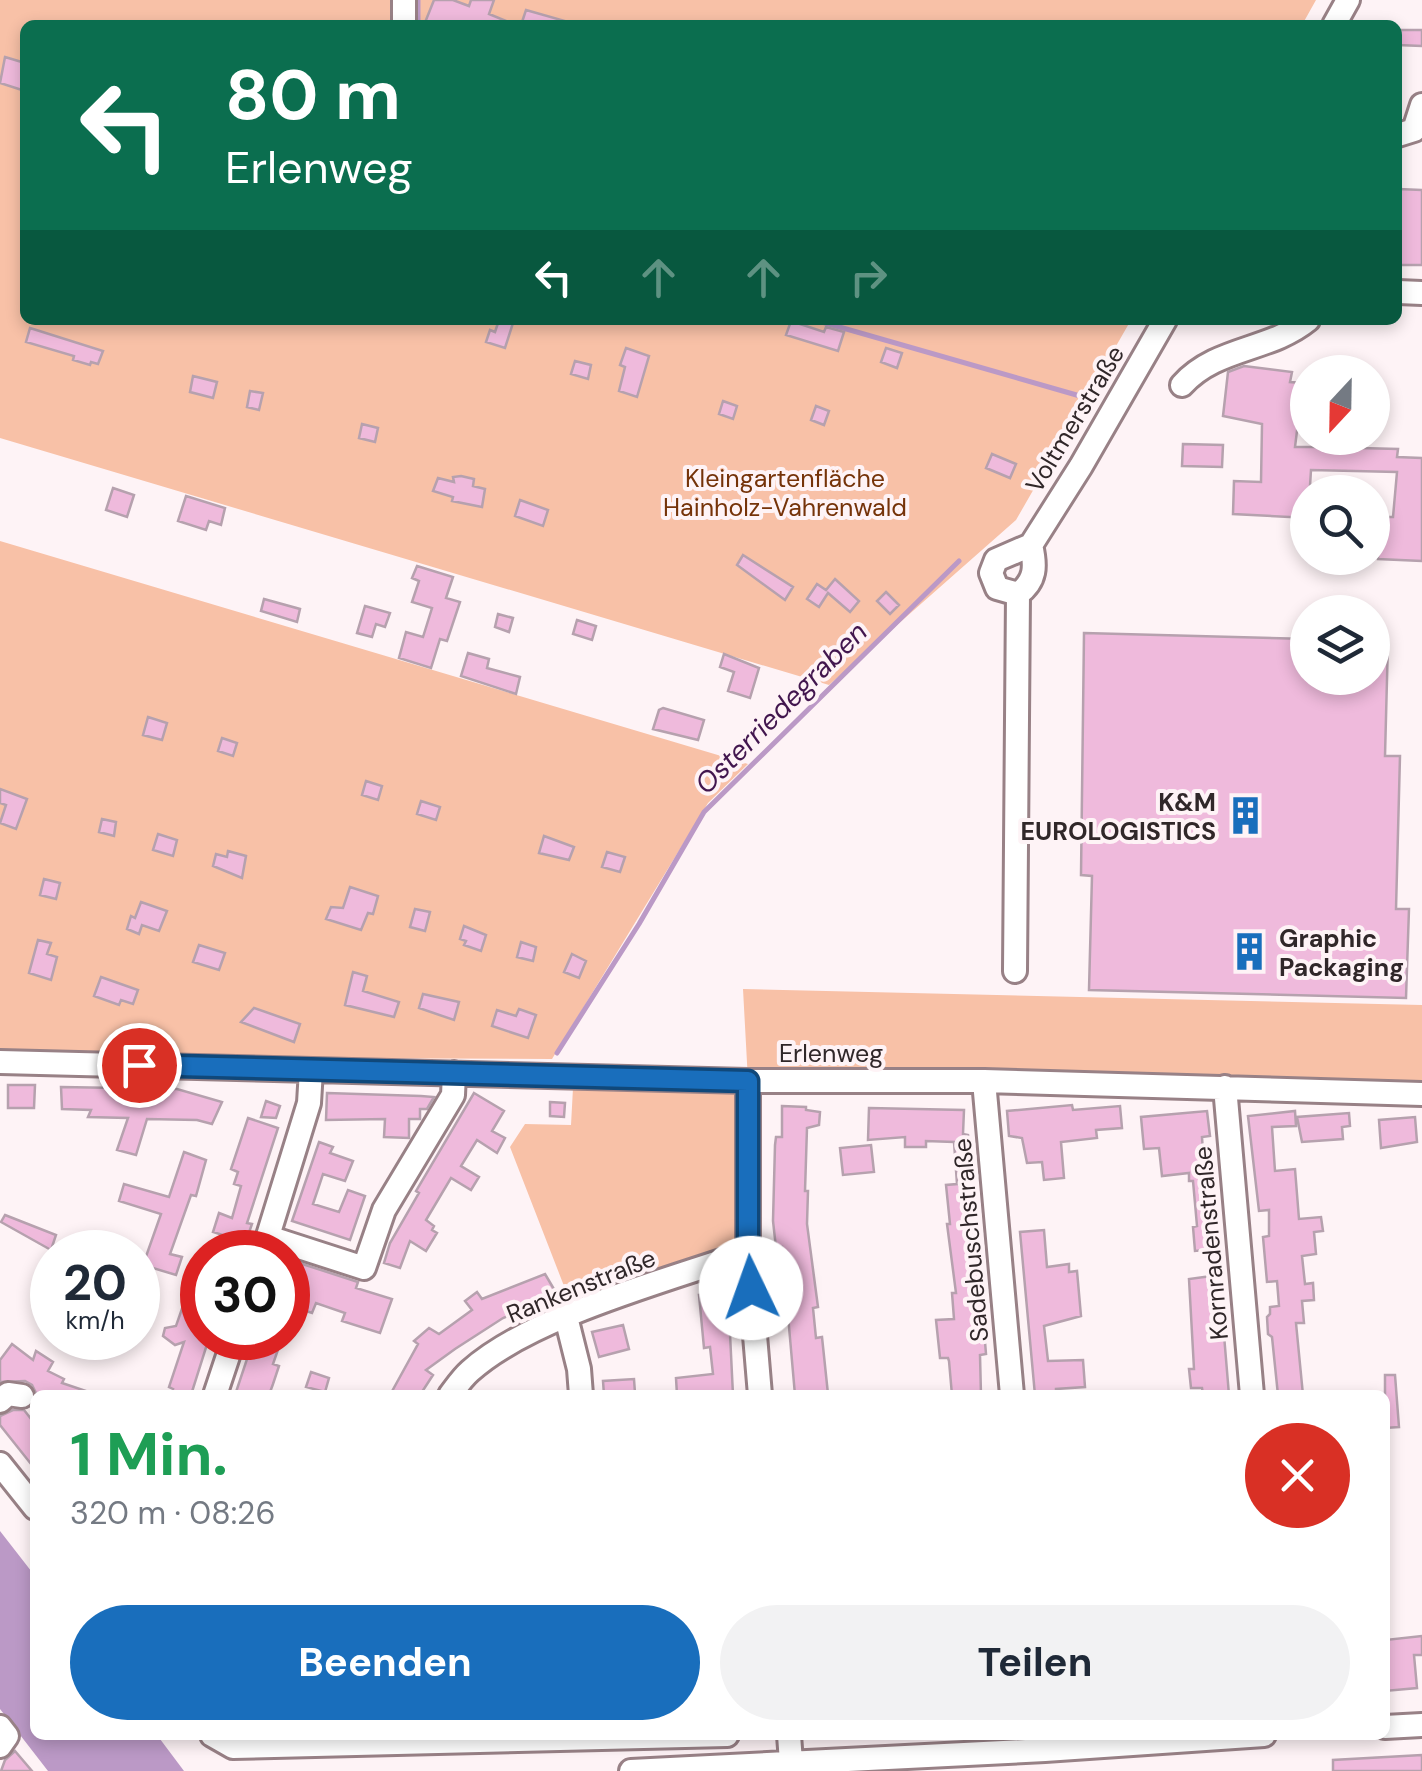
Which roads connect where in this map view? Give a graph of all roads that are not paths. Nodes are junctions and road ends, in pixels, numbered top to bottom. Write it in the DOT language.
graph roads {
  1 [pos="1422,105"];
  2 [pos="1402,134"];
  3 [pos="1162,325"];
  4 [pos="1300,325"];
  5 [pos="1182,385"];
  6 [pos="1030,545"];
  7 [pos="1018,594"];
  8 [pos="1015,971"];
  9 [pos="0,1062"];
  10 [pos="311,1070"];
  11 [pos="454,1073"];
  12 [pos="984,1080"];
  13 [pos="748,1081"];
  14 [pos="1225,1086"];
  15 [pos="1422,1094"];
  16 [pos="270,1230"];
  17 [pos="748,1252"];
  18 [pos="310,1255"];
  19 [pos="566,1317"];
  20 [pos="227,1360"];
  21 [pos="217,1390"];
  22 [pos="454,1390"];
  23 [pos="581,1390"];
  24 [pos="760,1390"];
  25 [pos="1012,1390"];
  26 [pos="1252,1390"];
  27 [pos="0,1464"];
  28 [pos="30,1502"];
  29 [pos="1422,1725"];
  30 [pos="0,1727"];
  31 [pos="1390,1728"];
  32 [pos="220,1740"];
  33 [pos="375,1740"];
  34 [pos="789,1740"];
  35 [pos="1200,1740"];
  36 [pos="0,1746"];
  37 [pos="1045,1752"];
  38 [pos="791,1762"];
  39 [pos="740,1768"];
  40 [pos="631,1771"];
  1 -- 2 [label="street"];
  3 -- 6 [label="street, Voltmerstraße"];
  4 -- 5 [label="street"];
  6 -- 7 [label="street, Voltmerstraße"];
  6 -- 7 [label="street, Voltmerstraße"];
  7 -- 8 [label="street"];
  9 -- 10 [label="street, Erlenweg"];
  10 -- 11 [label="street, Erlenweg"];
  10 -- 16 [label="street"];
  11 -- 13 [label="street, Erlenweg"];
  11 -- 18 [label="street"];
  12 -- 13 [label="street, Erlenweg"];
  12 -- 14 [label="street, Erlenweg"];
  12 -- 25 [label="street, Sadebuschstraße"];
  13 -- 17 [label="street"];
  14 -- 15 [label="street, Erlenweg"];
  14 -- 26 [label="street, Kornradenstraße"];
  17 -- 19 [label="street, Rankenstraße"];
  17 -- 24 [label="street"];
  19 -- 22 [label="street, Rankenstraße"];
  19 -- 23 [label="street"];
  20 -- 21 [label="street"];
  27 -- 28 [label="street"];
  29 -- 31 [label="street"];
  30 -- 36 [label="street"];
  32 -- 33 [label="street"];
  34 -- 38 [label="street"];
  35 -- 37 [label="street"];
  37 -- 38 [label="street"];
  38 -- 39 [label="street"];
  39 -- 40 [label="street"];
}
